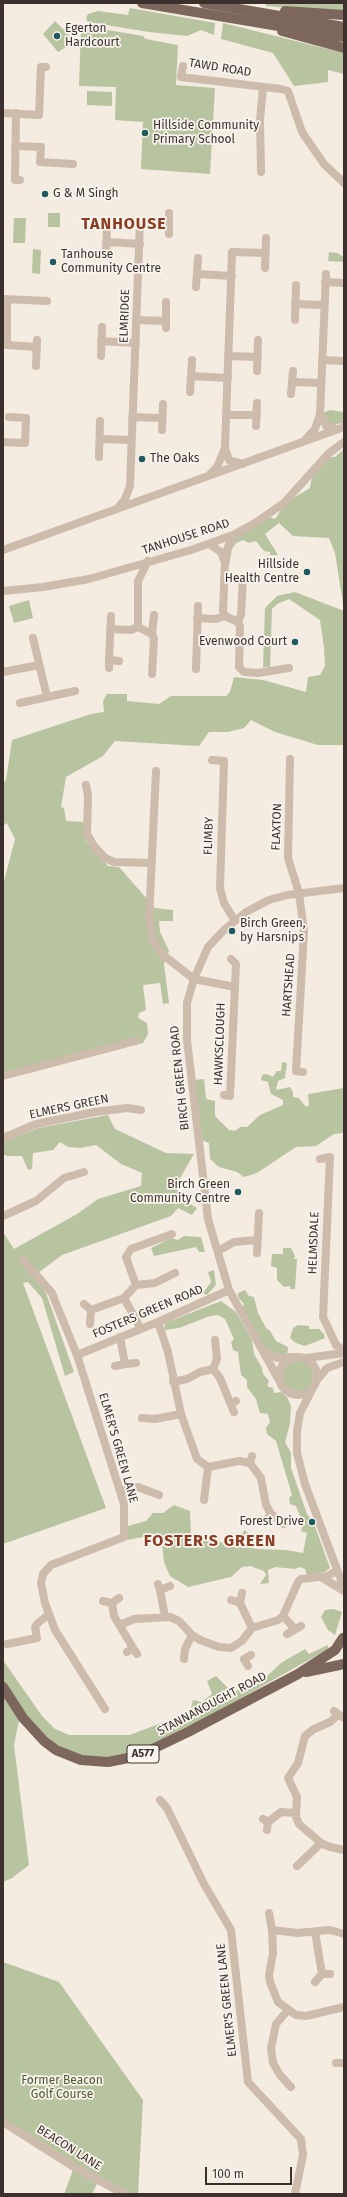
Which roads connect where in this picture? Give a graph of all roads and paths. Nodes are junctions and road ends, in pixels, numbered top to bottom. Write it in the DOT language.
graph roads {
  1 [pos="142,3"];
  2 [pos="204,3"];
  3 [pos="224,11"];
  4 [pos="344,15"];
  5 [pos="344,28"];
  6 [pos="344,37"];
  7 [pos="344,48"];
  8 [pos="183,66"];
  9 [pos="46,67"];
  10 [pos="263,87"];
  11 [pos="3,112"];
  12 [pos="16,113"];
  13 [pos="15,146"];
  14 [pos="73,164"];
  15 [pos="261,172"];
  16 [pos="20,180"];
  17 [pos="344,183"];
  18 [pos="169,213"];
  19 [pos="169,222"];
  20 [pos="107,225"];
  21 [pos="169,234"];
  22 [pos="266,238"];
  23 [pos="106,242"];
  24 [pos="140,244"];
  25 [pos="266,253"];
  26 [pos="106,255"];
  27 [pos="198,258"];
  28 [pos="265,268"];
  29 [pos="197,274"];
  30 [pos="232,276"];
  31 [pos="344,283"];
  32 [pos="296,285"];
  33 [pos="196,287"];
  34 [pos="5,300"];
  35 [pos="47,301"];
  36 [pos="166,302"];
  37 [pos="295,304"];
  38 [pos="324,305"];
  39 [pos="136,320"];
  40 [pos="295,320"];
  41 [pos="102,327"];
  42 [pos="258,340"];
  43 [pos="101,342"];
  44 [pos="136,343"];
  45 [pos="101,356"];
  46 [pos="229,356"];
  47 [pos="258,357"];
  48 [pos="192,360"];
  49 [pos="322,360"];
  50 [pos="344,361"];
  51 [pos="36,366"];
  52 [pos="257,371"];
  53 [pos="293,371"];
  54 [pos="191,376"];
  55 [pos="228,378"];
  56 [pos="292,382"];
  57 [pos="321,383"];
  58 [pos="190,392"];
  59 [pos="292,394"];
  60 [pos="257,403"];
  61 [pos="163,404"];
  62 [pos="320,414"];
  63 [pos="226,415"];
  64 [pos="257,415"];
  65 [pos="9,417"];
  66 [pos="132,417"];
  67 [pos="162,418"];
  68 [pos="100,421"];
  69 [pos="256,426"];
  70 [pos="341,428"];
  71 [pos="162,430"];
  72 [pos="100,439"];
  73 [pos="131,440"];
  74 [pos="3,442"];
  75 [pos="304,442"];
  76 [pos="344,442"];
  77 [pos="225,448"];
  78 [pos="99,457"];
  79 [pos="243,464"];
  80 [pos="210,475"];
  81 [pos="130,486"];
  82 [pos="149,497"];
  83 [pos="118,508"];
  84 [pos="233,535"];
  85 [pos="209,544"];
  86 [pos="3,550"];
  87 [pos="148,561"];
  88 [pos="225,563"];
  89 [pos="124,569"];
  90 [pos="243,579"];
  91 [pos="138,581"];
  92 [pos="3,591"];
  93 [pos="198,606"];
  94 [pos="154,615"];
  95 [pos="111,616"];
  96 [pos="225,616"];
  97 [pos="198,618"];
  98 [pos="238,622"];
  99 [pos="138,627"];
  100 [pos="110,629"];
  101 [pos="152,634"];
  102 [pos="33,638"];
  103 [pos="119,661"];
  104 [pos="39,665"];
  105 [pos="289,668"];
  106 [pos="196,669"];
  107 [pos="3,672"];
  108 [pos="152,674"];
  109 [pos="75,691"];
  110 [pos="47,697"];
  111 [pos="20,703"];
  112 [pos="290,759"];
  113 [pos="212,760"];
  114 [pos="156,771"];
  115 [pos="86,785"];
  116 [pos="152,863"];
  117 [pos="344,888"];
  118 [pos="299,893"];
  119 [pos="235,921"];
  120 [pos="231,959"];
  121 [pos="194,979"];
  122 [pos="235,987"];
  123 [pos="136,1041"];
  124 [pos="304,1072"];
  125 [pos="3,1076"];
  126 [pos="224,1095"];
  127 [pos="141,1110"];
  128 [pos="3,1138"];
  129 [pos="320,1159"];
  130 [pos="84,1172"];
  131 [pos="259,1213"];
  132 [pos="3,1216"];
  133 [pos="172,1234"];
  134 [pos="258,1240"];
  135 [pos="218,1251"];
  136 [pos="257,1253"];
  137 [pos="23,1260"];
  138 [pos="175,1274"];
  139 [pos="136,1286"];
  140 [pos="229,1290"];
  141 [pos="124,1298"];
  142 [pos="84,1304"];
  143 [pos="91,1310"];
  144 [pos="158,1322"];
  145 [pos="90,1324"];
  146 [pos="141,1328"];
  147 [pos="120,1337"];
  148 [pos="333,1339"];
  149 [pos="215,1340"];
  150 [pos="264,1351"];
  151 [pos="344,1352"];
  152 [pos="77,1355"];
  153 [pos="292,1357"];
  154 [pos="327,1357"];
  155 [pos="306,1358"];
  156 [pos="344,1362"];
  157 [pos="136,1363"];
  158 [pos="125,1364"];
  159 [pos="115,1366"];
  160 [pos="213,1369"];
  161 [pos="318,1379"];
  162 [pos="173,1382"];
  163 [pos="280,1382"];
  164 [pos="312,1390"];
  165 [pos="294,1395"];
  166 [pos="234,1406"];
  167 [pos="300,1413"];
  168 [pos="181,1414"];
  169 [pos="142,1418"];
  170 [pos="208,1467"];
  171 [pos="120,1491"];
  172 [pos="159,1495"];
  173 [pos="203,1501"];
  174 [pos="284,1524"];
  175 [pos="337,1570"];
  176 [pos="321,1577"];
  177 [pos="170,1586"];
  178 [pos="344,1588"];
  179 [pos="344,1591"];
  180 [pos="242,1592"];
  181 [pos="119,1598"];
  182 [pos="231,1600"];
  183 [pos="103,1601"];
  184 [pos="112,1603"];
  185 [pos="240,1603"];
  186 [pos="48,1614"];
  187 [pos="283,1616"];
  188 [pos="165,1617"];
  189 [pos="120,1624"];
  190 [pos="252,1628"];
  191 [pos="294,1629"];
  192 [pos="192,1635"];
  193 [pos="344,1640"];
  194 [pos="8,1644"];
  195 [pos="237,1645"];
  196 [pos="132,1652"];
  197 [pos="248,1660"];
  198 [pos="182,1662"];
  199 [pos="344,1664"];
  200 [pos="298,1674"];
  201 [pos="3,1687"];
  202 [pos="105,1709"];
  203 [pos="339,1715"];
  204 [pos="160,1800"];
  205 [pos="296,1813"];
  206 [pos="267,1830"];
  207 [pos="321,1843"];
  208 [pos="344,1850"];
  209 [pos="297,1866"];
  210 [pos="269,1913"];
  211 [pos="272,1930"];
  212 [pos="315,1932"];
  213 [pos="344,1934"];
  214 [pos="315,1982"];
  215 [pos="344,2007"];
  216 [pos="288,2010"];
  217 [pos="291,2087"];
  218 [pos="3,2122"];
  219 [pos="124,2194"];
  220 [pos="295,2194"];
  1 -- 3 [label="main road"];
  2 -- 3 [label="main road"];
  3 -- 4 [label="main road"];
  3 -- 5 [label="main road"];
  3 -- 6 [label="main road"];
  3 -- 7 [label="main road"];
  8 -- 10 [label="street, TAWD ROAD"];
  9 -- 12 [label="street"];
  10 -- 15 [label="street, TAWD ROAD"];
  10 -- 17 [label="street, TAWD ROAD"];
  11 -- 12 [label="street"];
  12 -- 13 [label="street"];
  13 -- 14 [label="street"];
  13 -- 16 [label="street"];
  18 -- 19 [label="street"];
  19 -- 21 [label="street"];
  19 -- 24 [label="street, ELMRIDGE"];
  20 -- 23 [label="street"];
  22 -- 25 [label="street"];
  23 -- 24 [label="street"];
  23 -- 26 [label="street"];
  24 -- 39 [label="street, ELMRIDGE"];
  25 -- 28 [label="street"];
  25 -- 30 [label="street"];
  27 -- 29 [label="street"];
  29 -- 30 [label="street"];
  29 -- 33 [label="street"];
  30 -- 46 [label="street"];
  31 -- 38 [label="street"];
  32 -- 37 [label="street"];
  34 -- 35 [label="street"];
  34 -- 51 [label="street"];
  36 -- 39 [label="street"];
  37 -- 38 [label="street"];
  37 -- 40 [label="street"];
  38 -- 49 [label="street"];
  39 -- 44 [label="street, ELMRIDGE"];
  41 -- 43 [label="street, ELMRIDGE"];
  42 -- 47 [label="street"];
  43 -- 44 [label="street"];
  43 -- 45 [label="street, ELMRIDGE"];
  44 -- 66 [label="street, ELMRIDGE"];
  46 -- 47 [label="street"];
  46 -- 55 [label="street"];
  47 -- 52 [label="street"];
  48 -- 54 [label="street"];
  49 -- 50 [label="street"];
  49 -- 57 [label="street"];
  53 -- 56 [label="street"];
  54 -- 55 [label="street"];
  54 -- 58 [label="street"];
  55 -- 63 [label="street"];
  56 -- 57 [label="street"];
  56 -- 59 [label="street"];
  57 -- 62 [label="street"];
  60 -- 64 [label="street"];
  61 -- 67 [label="street"];
  62 -- 70 [label="street"];
  62 -- 75 [label="street"];
  63 -- 64 [label="street"];
  63 -- 77 [label="street"];
  64 -- 69 [label="street"];
  65 -- 74 [label="street"];
  66 -- 67 [label="street"];
  66 -- 73 [label="street, ELMRIDGE"];
  67 -- 71 [label="street"];
  68 -- 72 [label="street"];
  70 -- 75 [label="street"];
  72 -- 73 [label="street"];
  72 -- 78 [label="street"];
  73 -- 81 [label="street, ELMRIDGE"];
  75 -- 79 [label="street"];
  76 -- 84 [label="street, TANHOUSE ROAD"];
  77 -- 79 [label="street"];
  77 -- 80 [label="street"];
  79 -- 80 [label="street"];
  80 -- 82 [label="street"];
  81 -- 82 [label="street"];
  81 -- 83 [label="street, ELMRIDGE"];
  82 -- 83 [label="street"];
  83 -- 86 [label="street"];
  84 -- 85 [label="street, TANHOUSE ROAD"];
  84 -- 88 [label="street"];
  85 -- 87 [label="street, TANHOUSE ROAD"];
  85 -- 88 [label="street"];
  87 -- 89 [label="street, TANHOUSE ROAD"];
  87 -- 91 [label="street"];
  88 -- 96 [label="street"];
  89 -- 91 [label="street"];
  89 -- 92 [label="street, TANHOUSE ROAD"];
  90 -- 98 [label="street"];
  91 -- 99 [label="street"];
  93 -- 97 [label="street"];
  94 -- 101 [label="street"];
  95 -- 100 [label="street"];
  96 -- 97 [label="street"];
  96 -- 98 [label="street"];
  97 -- 106 [label="street"];
  98 -- 105 [label="street"];
  99 -- 100 [label="street"];
  99 -- 101 [label="street"];
  100 -- 103 [label="street"];
  101 -- 108 [label="street"];
  102 -- 104 [label="street"];
  104 -- 107 [label="street"];
  104 -- 110 [label="street"];
  109 -- 110 [label="street"];
  110 -- 111 [label="street"];
  112 -- 118 [label="street, FLAXTON"];
  113 -- 119 [label="street, FLIMBY"];
  114 -- 116 [label="street"];
  115 -- 116 [label="street"];
  116 -- 121 [label="street"];
  117 -- 118 [label="street, BIRCH GREEN ROAD"];
  118 -- 119 [label="street, BIRCH GREEN ROAD"];
  118 -- 124 [label="street, HARTSHEAD"];
  119 -- 121 [label="street, BIRCH GREEN ROAD"];
  120 -- 122 [label="street, HAWKSCLOUGH"];
  121 -- 122 [label="street, HAWKSCLOUGH"];
  121 -- 135 [label="street, BIRCH GREEN ROAD"];
  122 -- 126 [label="street, HAWKSCLOUGH"];
  123 -- 125 [label="street"];
  127 -- 128 [label="street, ELMERS GREEN"];
  129 -- 148 [label="street, HELMSDALE"];
  130 -- 132 [label="street"];
  131 -- 134 [label="street"];
  133 -- 139 [label="street"];
  134 -- 135 [label="street"];
  134 -- 136 [label="street"];
  135 -- 140 [label="street, BIRCH GREEN ROAD"];
  137 -- 152 [label="street, ELMER'S GREEN LANE"];
  138 -- 139 [label="street"];
  139 -- 141 [label="street"];
  140 -- 144 [label="street, FOSTERS GREEN ROAD"];
  140 -- 150 [label="street, BIRCH GREEN ROAD"];
  141 -- 143 [label="street"];
  141 -- 146 [label="street"];
  142 -- 143 [label="street"];
  143 -- 145 [label="street"];
  144 -- 146 [label="street, FOSTERS GREEN ROAD"];
  144 -- 162 [label="street"];
  146 -- 147 [label="street, FOSTERS GREEN ROAD"];
  147 -- 152 [label="street, FOSTERS GREEN ROAD"];
  147 -- 158 [label="street"];
  148 -- 151 [label="street, HELMSDALE"];
  148 -- 154 [label="street"];
  149 -- 160 [label="street"];
  150 -- 153 [label="street"];
  150 -- 163 [label="street, BIRCH GREEN ROAD"];
  151 -- 154 [label="street"];
  152 -- 171 [label="street, ELMER'S GREEN LANE"];
  153 -- 155 [label="street"];
  153 -- 163 [label="street"];
  154 -- 155 [label="street"];
  155 -- 161 [label="street"];
  156 -- 161 [label="street"];
  157 -- 158 [label="street"];
  158 -- 159 [label="street"];
  160 -- 162 [label="street"];
  160 -- 166 [label="street"];
  161 -- 164 [label="street"];
  162 -- 168 [label="street"];
  163 -- 165 [label="street"];
  164 -- 165 [label="street"];
  164 -- 167 [label="street"];
  165 -- 167 [label="street"];
  167 -- 175 [label="street"];
  168 -- 169 [label="street"];
  168 -- 170 [label="street"];
  170 -- 173 [label="street"];
  170 -- 174 [label="street"];
  171 -- 172 [label="street"];
  171 -- 186 [label="street, ELMER'S GREEN LANE"];
  175 -- 176 [label="street"];
  175 -- 178 [label="street"];
  176 -- 179 [label="street"];
  176 -- 187 [label="street"];
  177 -- 188 [label="street"];
  180 -- 185 [label="street"];
  181 -- 184 [label="street"];
  182 -- 185 [label="street"];
  183 -- 184 [label="street"];
  184 -- 189 [label="street"];
  185 -- 190 [label="street"];
  186 -- 194 [label="street"];
  186 -- 202 [label="street, ELMER'S GREEN LANE"];
  187 -- 190 [label="street"];
  187 -- 191 [label="street"];
  188 -- 189 [label="street"];
  188 -- 192 [label="street"];
  189 -- 196 [label="street"];
  190 -- 195 [label="street"];
  192 -- 195 [label="street"];
  192 -- 198 [label="street"];
  193 -- 200 [label="main road, STANNANOUGHT ROAD / A577"];
  195 -- 197 [label="street"];
  199 -- 200 [label="main road, STANNANOUGHT ROAD / A577"];
  200 -- 201 [label="main road, STANNANOUGHT ROAD / A577"];
  203 -- 205 [label="street"];
  204 -- 220 [label="street, ELMER'S GREEN LANE"];
  205 -- 206 [label="street"];
  205 -- 207 [label="street"];
  207 -- 208 [label="street"];
  207 -- 209 [label="street"];
  210 -- 211 [label="street"];
  211 -- 212 [label="street"];
  211 -- 216 [label="street"];
  212 -- 213 [label="street"];
  212 -- 214 [label="street"];
  215 -- 216 [label="street"];
  216 -- 217 [label="street"];
  218 -- 219 [label="street, BEACON LANE"];
}
